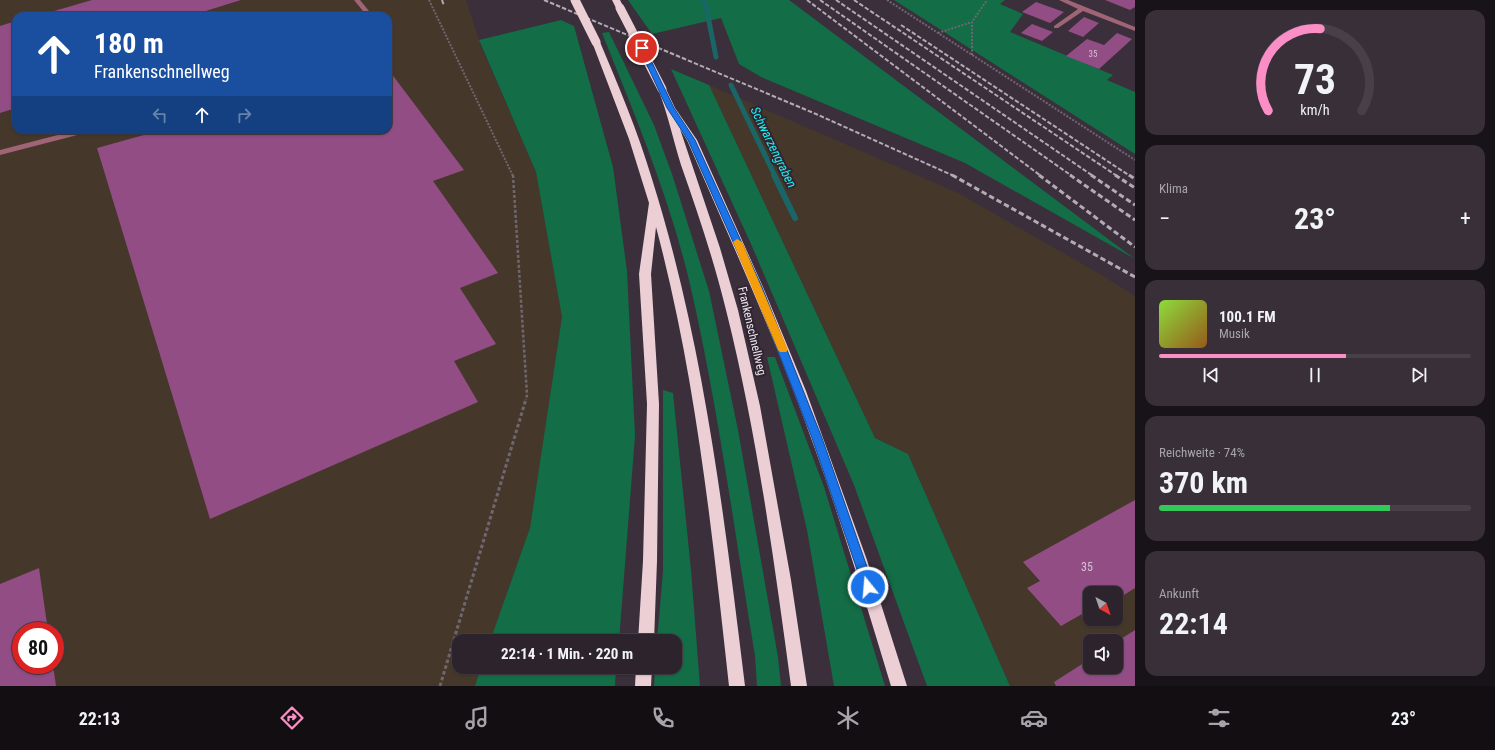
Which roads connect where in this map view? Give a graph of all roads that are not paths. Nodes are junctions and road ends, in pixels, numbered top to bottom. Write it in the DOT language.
graph roads {
  1 [pos="357,0"];
  2 [pos="575,0"];
  3 [pos="616,0"];
  4 [pos="1062,0"];
  5 [pos="1083,8"];
  6 [pos="367,12"];
  7 [pos="1056,28"];
  8 [pos="1135,29"];
  9 [pos="670,108"];
  10 [pos="72,134"];
  11 [pos="0,154"];
  12 [pos="653,198"];
  13 [pos="646,634"];
  14 [pos="643,674"];
  15 [pos="642,686"];
  16 [pos="736,686"];
  17 [pos="800,686"];
  18 [pos="899,686"];
  1 -- 6 [label="street"];
  2 -- 12 [label="highway, bridge"];
  3 -- 9 [label="highway, Frankenschnellweg, bridge"];
  4 -- 5 [label="street"];
  5 -- 7 [label="street"];
  5 -- 8 [label="street"];
  9 -- 17 [label="highway, Frankenschnellweg"];
  9 -- 18 [label="highway"];
  10 -- 11 [label="street"];
  12 -- 13 [label="highway"];
  12 -- 16 [label="highway"];
  14 -- 15 [label="highway"];
}
